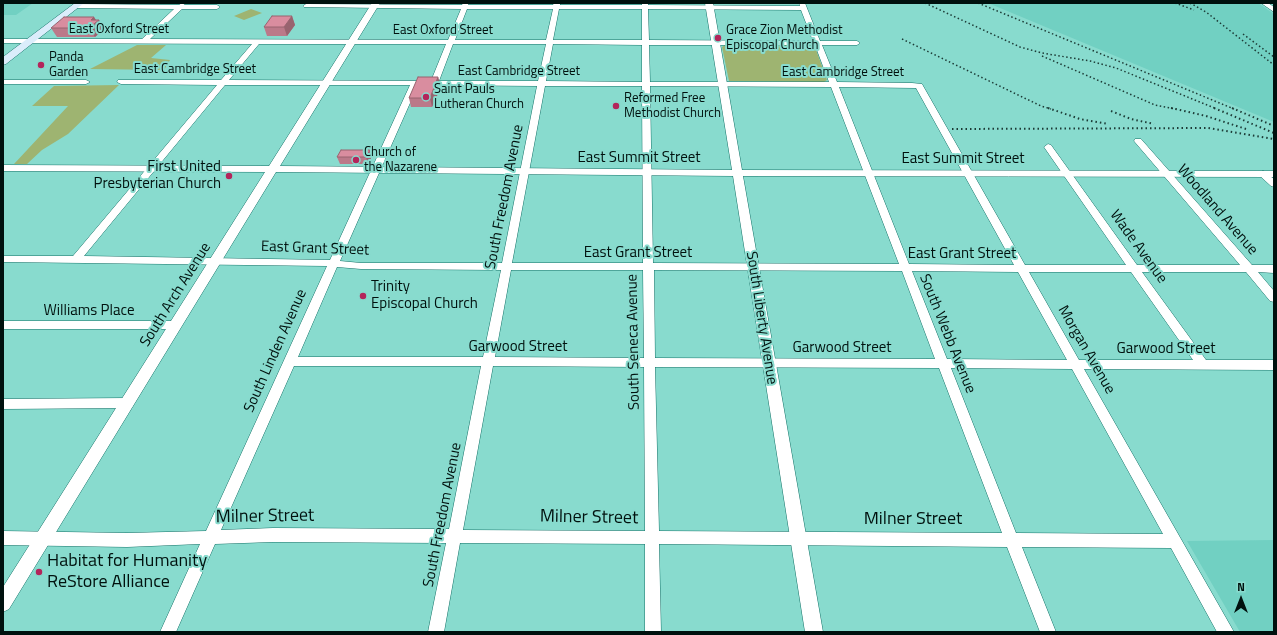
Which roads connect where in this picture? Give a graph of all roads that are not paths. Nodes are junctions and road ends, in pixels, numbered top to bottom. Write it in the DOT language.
graph roads {
  1 [pos="1264,3"];
  2 [pos="78,5"];
  3 [pos="182,5"];
  4 [pos="375,5"];
  5 [pos="465,5"];
  6 [pos="557,5"];
  7 [pos="645,5"];
  8 [pos="306,6"];
  9 [pos="709,6"];
  10 [pos="803,6"];
  11 [pos="217,7"];
  12 [pos="1274,10"];
  13 [pos="3,41"];
  14 [pos="30,41"];
  15 [pos="143,42"];
  16 [pos="257,42"];
  17 [pos="352,42"];
  18 [pos="450,43"];
  19 [pos="549,43"];
  20 [pos="645,43"];
  21 [pos="716,43"];
  22 [pos="857,43"];
  23 [pos="818,44"];
  24 [pos="3,62"];
  25 [pos="3,82"];
  26 [pos="86,82"];
  27 [pos="121,82"];
  28 [pos="223,83"];
  29 [pos="326,83"];
  30 [pos="415,83"];
  31 [pos="434,83"];
  32 [pos="542,84"];
  33 [pos="647,84"];
  34 [pos="723,84"];
  35 [pos="835,85"];
  36 [pos="916,85"];
  37 [pos="1138,141"];
  38 [pos="1048,147"];
  39 [pos="3,168"];
  40 [pos="150,169"];
  41 [pos="273,169"];
  42 [pos="375,171"];
  43 [pos="524,172"];
  44 [pos="647,173"];
  45 [pos="737,174"];
  46 [pos="869,174"];
  47 [pos="968,174"];
  48 [pos="1067,174"];
  49 [pos="1166,174"];
  50 [pos="1269,174"];
  51 [pos="1274,184"];
  52 [pos="3,259"];
  53 [pos="76,260"];
  54 [pos="215,262"];
  55 [pos="332,264"];
  56 [pos="507,267"];
  57 [pos="648,268"];
  58 [pos="753,268"];
  59 [pos="905,269"];
  60 [pos="1021,269"];
  61 [pos="1135,269"];
  62 [pos="1248,269"];
  63 [pos="1274,269"];
  64 [pos="1274,298"];
  65 [pos="3,325"];
  66 [pos="175,325"];
  67 [pos="290,361"];
  68 [pos="488,362"];
  69 [pos="650,363"];
  70 [pos="769,364"];
  71 [pos="943,364"];
  72 [pos="1075,364"];
  73 [pos="1203,365"];
  74 [pos="1274,365"];
  75 [pos="128,403"];
  76 [pos="3,404"];
  77 [pos="455,536"];
  78 [pos="210,537"];
  79 [pos="3,538"];
  80 [pos="652,538"];
  81 [pos="798,538"];
  82 [pos="43,539"];
  83 [pos="1012,540"];
  84 [pos="1175,541"];
  85 [pos="3,603"];
  86 [pos="168,632"];
  87 [pos="436,632"];
  88 [pos="653,632"];
  89 [pos="814,632"];
  90 [pos="1048,632"];
  91 [pos="1226,632"];
  1 -- 12 [label="street"];
  2 -- 3 [label="street"];
  2 -- 14 [label="main road"];
  3 -- 11 [label="street"];
  3 -- 15 [label="street"];
  4 -- 5 [label="street"];
  4 -- 8 [label="street"];
  4 -- 17 [label="street, South Arch Avenue"];
  5 -- 6 [label="street"];
  5 -- 18 [label="street"];
  6 -- 7 [label="street"];
  6 -- 19 [label="street, South Freedom Avenue"];
  7 -- 9 [label="street"];
  7 -- 20 [label="street, South Seneca Avenue"];
  9 -- 10 [label="street"];
  9 -- 21 [label="street, South Liberty Avenue"];
  10 -- 23 [label="street, South Webb Avenue"];
  13 -- 14 [label="street, East Oxford Street"];
  14 -- 15 [label="street, East Oxford Street"];
  14 -- 24 [label="main road"];
  15 -- 16 [label="street, East Oxford Street"];
  16 -- 17 [label="street, East Oxford Street"];
  16 -- 28 [label="street"];
  17 -- 18 [label="street, East Oxford Street"];
  17 -- 29 [label="street, South Arch Avenue"];
  18 -- 19 [label="street, East Oxford Street"];
  18 -- 31 [label="street"];
  19 -- 20 [label="street, East Oxford Street"];
  19 -- 32 [label="street, South Freedom Avenue"];
  20 -- 21 [label="street, East Oxford Street"];
  20 -- 33 [label="street, South Seneca Avenue"];
  21 -- 23 [label="street, East Oxford Street"];
  21 -- 34 [label="street, South Liberty Avenue"];
  22 -- 23 [label="street, East Oxford Street"];
  23 -- 35 [label="street, South Webb Avenue"];
  25 -- 26 [label="street"];
  27 -- 28 [label="street, East Cambridge Street"];
  28 -- 29 [label="street, East Cambridge Street"];
  28 -- 40 [label="street"];
  29 -- 30 [label="street, East Cambridge Street"];
  29 -- 41 [label="street, South Arch Avenue"];
  30 -- 31 [label="street, East Cambridge Street"];
  30 -- 42 [label="street, South Linden Avenue"];
  31 -- 32 [label="street, East Cambridge Street"];
  32 -- 33 [label="street, East Cambridge Street"];
  32 -- 43 [label="street, South Freedom Avenue"];
  33 -- 34 [label="street, East Cambridge Street"];
  33 -- 44 [label="street, South Seneca Avenue"];
  34 -- 35 [label="street, East Cambridge Street"];
  34 -- 45 [label="street, South Liberty Avenue"];
  35 -- 36 [label="street, East Cambridge Street"];
  35 -- 46 [label="street, South Webb Avenue"];
  36 -- 47 [label="street, Morgan Avenue"];
  37 -- 49 [label="street, Woodland Avenue"];
  38 -- 48 [label="street, Wade Avenue"];
  39 -- 40 [label="street, East Summit Street"];
  40 -- 41 [label="street, East Summit Street"];
  40 -- 53 [label="street"];
  41 -- 42 [label="street, East Summit Street"];
  41 -- 54 [label="street, South Arch Avenue"];
  42 -- 43 [label="street, East Summit Street"];
  42 -- 55 [label="street, South Linden Avenue"];
  43 -- 44 [label="street, East Summit Street"];
  43 -- 56 [label="street, South Freedom Avenue"];
  44 -- 45 [label="street, East Summit Street"];
  44 -- 57 [label="street, South Seneca Avenue"];
  45 -- 46 [label="street, East Summit Street"];
  45 -- 58 [label="street, South Liberty Avenue"];
  46 -- 47 [label="street, East Summit Street"];
  46 -- 59 [label="street, South Webb Avenue"];
  47 -- 48 [label="street, East Summit Street"];
  47 -- 60 [label="street, Morgan Avenue"];
  48 -- 49 [label="street, East Summit Street"];
  48 -- 61 [label="street, Wade Avenue"];
  49 -- 50 [label="street, East Summit Street"];
  49 -- 62 [label="street, Woodland Avenue"];
  50 -- 51 [label="street"];
  52 -- 53 [label="street, East Grant Street"];
  53 -- 54 [label="street, East Grant Street"];
  54 -- 55 [label="street, East Grant Street"];
  54 -- 66 [label="street, South Arch Avenue"];
  55 -- 56 [label="street, East Grant Street"];
  55 -- 67 [label="street, South Linden Avenue"];
  56 -- 57 [label="street, East Grant Street"];
  56 -- 68 [label="street, South Freedom Avenue"];
  57 -- 58 [label="street, East Grant Street"];
  57 -- 69 [label="street, South Seneca Avenue"];
  58 -- 59 [label="street, East Grant Street"];
  58 -- 70 [label="street, South Liberty Avenue"];
  59 -- 60 [label="street, East Grant Street"];
  59 -- 71 [label="street, South Webb Avenue"];
  60 -- 61 [label="street, East Grant Street"];
  60 -- 72 [label="street, Morgan Avenue"];
  61 -- 62 [label="street, East Grant Street"];
  61 -- 73 [label="street, Wade Avenue"];
  62 -- 63 [label="street, East Grant Street"];
  62 -- 64 [label="street, Woodland Avenue"];
  65 -- 66 [label="street, Williams Place"];
  66 -- 75 [label="street, South Arch Avenue"];
  67 -- 68 [label="street, Garwood Street"];
  67 -- 78 [label="street, South Linden Avenue"];
  68 -- 69 [label="street, Garwood Street"];
  68 -- 77 [label="street, South Freedom Avenue"];
  69 -- 70 [label="street, Garwood Street"];
  69 -- 80 [label="street, South Seneca Avenue"];
  70 -- 71 [label="street, Garwood Street"];
  70 -- 81 [label="street, South Liberty Avenue"];
  71 -- 72 [label="street, Garwood Street"];
  71 -- 83 [label="street, South Webb Avenue"];
  72 -- 73 [label="street, Garwood Street"];
  72 -- 84 [label="street, Morgan Avenue"];
  73 -- 74 [label="street, Garwood Street"];
  75 -- 76 [label="street"];
  75 -- 82 [label="street, South Arch Avenue"];
  77 -- 78 [label="street, Milner Street"];
  77 -- 80 [label="street, Milner Street"];
  77 -- 87 [label="street, South Freedom Avenue"];
  78 -- 82 [label="street, Milner Street"];
  78 -- 86 [label="street, South Linden Avenue"];
  79 -- 82 [label="street, Milner Street"];
  80 -- 81 [label="street, Milner Street"];
  80 -- 88 [label="street, South Seneca Avenue"];
  81 -- 83 [label="street, Milner Street"];
  81 -- 89 [label="street, South Liberty Avenue"];
  82 -- 85 [label="street, South Arch Avenue"];
  83 -- 84 [label="street, Milner Street"];
  83 -- 90 [label="street, South Webb Avenue"];
  84 -- 91 [label="street, Morgan Avenue"];
}
